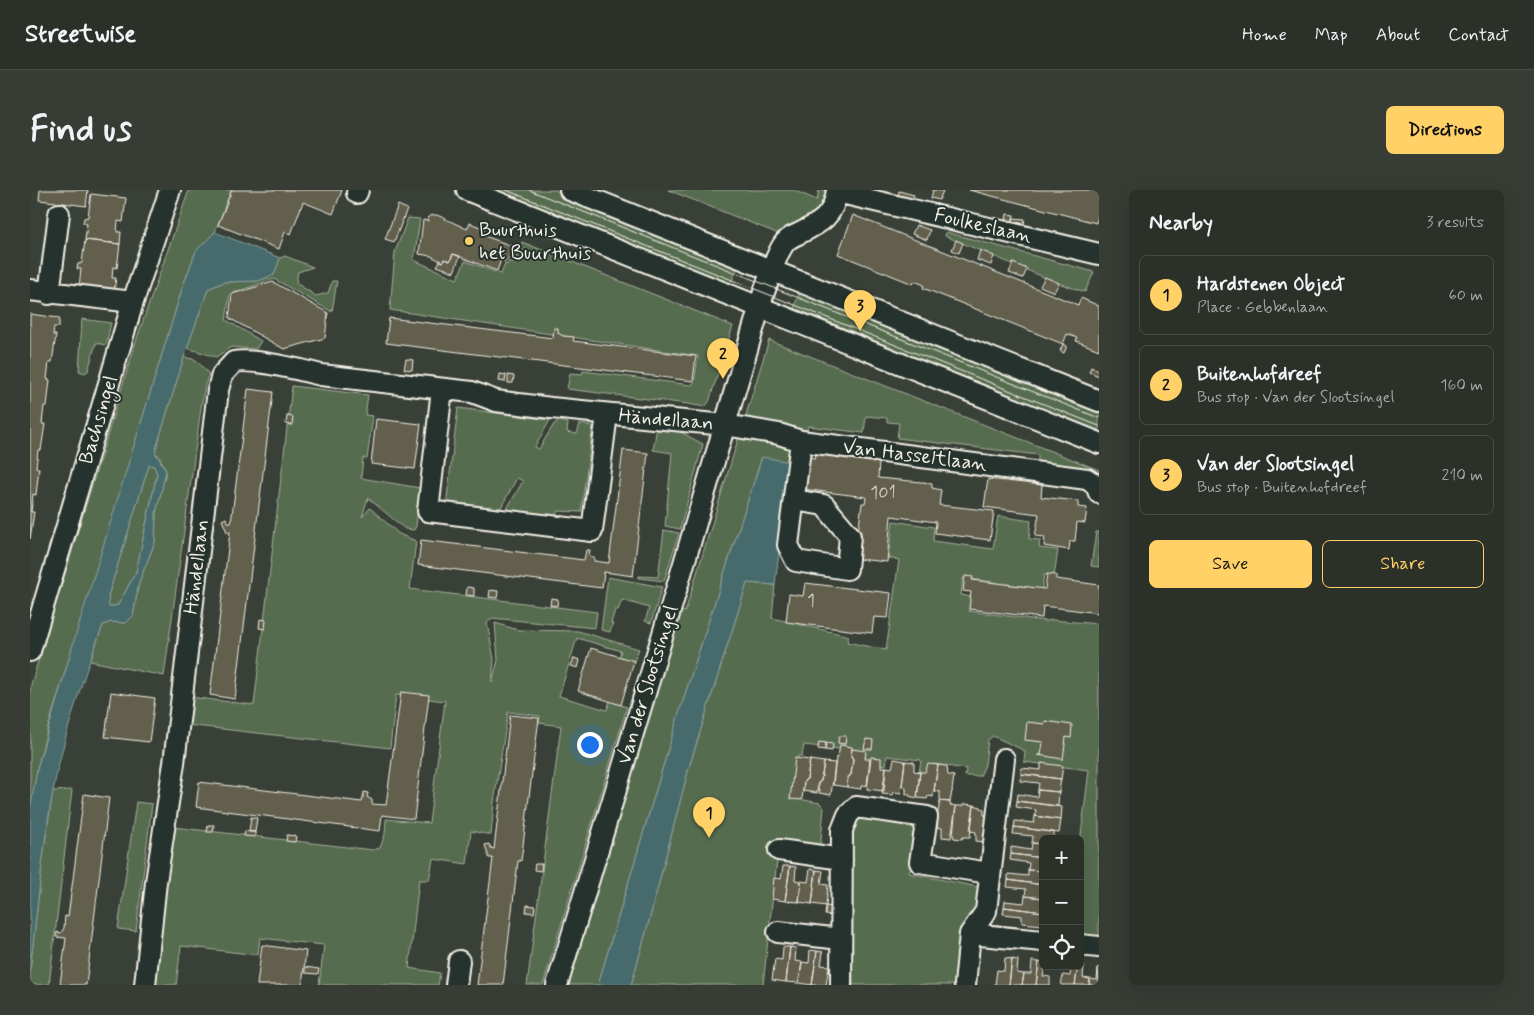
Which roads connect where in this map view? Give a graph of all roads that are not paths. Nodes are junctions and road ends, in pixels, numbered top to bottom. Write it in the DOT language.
graph roads {
  1 [pos="170,190"];
  2 [pos="467,190"];
  3 [pos="570,190"];
  4 [pos="837,191"];
  5 [pos="59,214"];
  6 [pos="1099,254"];
  7 [pos="772,270"];
  8 [pos="40,292"];
  9 [pos="133,302"];
  10 [pos="759,308"];
  11 [pos="442,389"];
  12 [pos="1099,401"];
  13 [pos="607,414"];
  14 [pos="725,425"];
  15 [pos="801,441"];
  16 [pos="1099,443"];
  17 [pos="1099,493"];
  18 [pos="794,500"];
  19 [pos="35,612"];
  20 [pos="30,651"];
  21 [pos="1004,759"];
  22 [pos="779,850"];
  23 [pos="842,859"];
  24 [pos="989,873"];
  25 [pos="778,932"];
  26 [pos="970,934"];
  27 [pos="841,939"];
  28 [pos="1039,941"];
  29 [pos="1084,945"];
  30 [pos="1099,947"];
  31 [pos="459,961"];
  32 [pos="145,985"];
  33 [pos="456,985"];
  34 [pos="556,985"];
  35 [pos="841,985"];
  36 [pos="965,985"];
  1 -- 9 [label="street, Bachsingel"];
  2 -- 10 [label="street"];
  3 -- 7 [label="street"];
  4 -- 6 [label="street, Foulkeslaan"];
  4 -- 7 [label="street, Van der Slootsingel"];
  5 -- 8 [label="street"];
  7 -- 10 [label="street, Van der Slootsingel"];
  7 -- 12 [label="street"];
  8 -- 9 [label="street"];
  9 -- 19 [label="street, Bachsingel"];
  10 -- 14 [label="street, Van der Slootsingel"];
  10 -- 16 [label="street"];
  11 -- 13 [label="street, Händellaan"];
  11 -- 13 [label="street, Händellaan"];
  11 -- 32 [label="street, Händellaan"];
  13 -- 14 [label="street, Händellaan"];
  14 -- 15 [label="street, Van Hasseltlaan"];
  14 -- 34 [label="street, Van der Slootsingel"];
  15 -- 17 [label="street, Van Hasseltlaan"];
  15 -- 18 [label="street"];
  19 -- 20 [label="street, Bachsingel"];
  21 -- 24 [label="street"];
  22 -- 23 [label="street"];
  23 -- 24 [label="street"];
  23 -- 27 [label="street"];
  24 -- 26 [label="street"];
  25 -- 27 [label="street"];
  26 -- 28 [label="street"];
  26 -- 36 [label="street"];
  27 -- 35 [label="street"];
  29 -- 30 [label="street"];
  31 -- 33 [label="street"];
}
